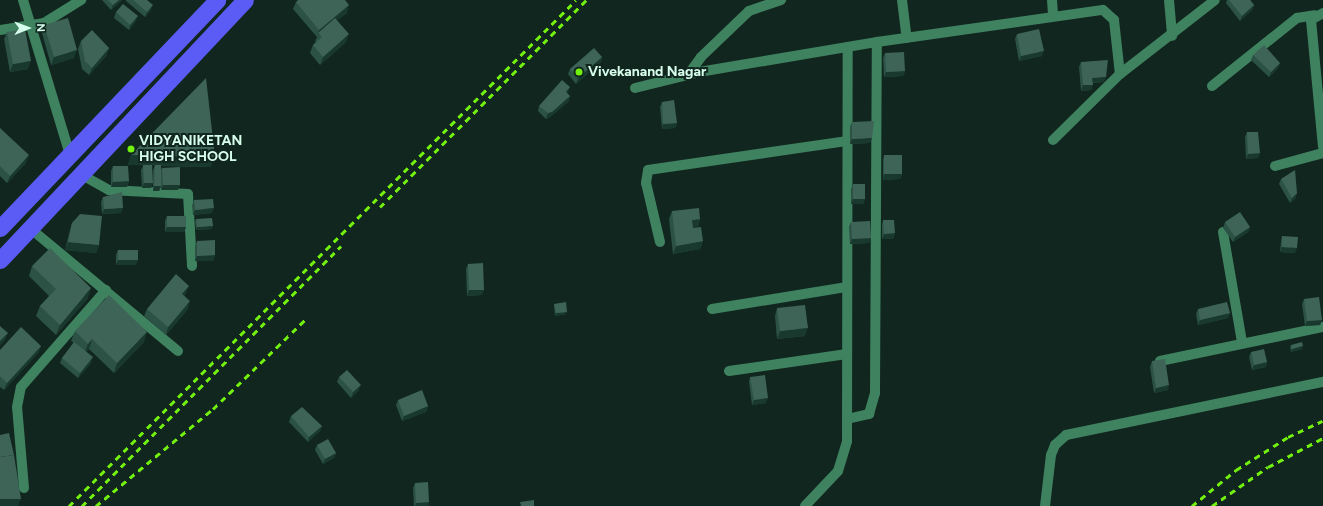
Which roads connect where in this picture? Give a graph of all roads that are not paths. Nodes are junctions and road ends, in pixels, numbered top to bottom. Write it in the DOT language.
graph roads {
  1 [pos="23,0"];
  2 [pos="81,0"];
  3 [pos="217,0"];
  4 [pos="245,0"];
  5 [pos="781,0"];
  6 [pos="902,0"];
  7 [pos="1052,0"];
  8 [pos="1108,0"];
  9 [pos="1169,0"];
  10 [pos="1215,0"];
  11 [pos="1108,11"];
  12 [pos="1319,14"];
  13 [pos="1054,16"];
  14 [pos="29,26"];
  15 [pos="0,30"];
  16 [pos="1172,36"];
  17 [pos="907,38"];
  18 [pos="877,42"];
  19 [pos="848,47"];
  20 [pos="1120,74"];
  21 [pos="688,75"];
  22 [pos="1212,86"];
  23 [pos="635,88"];
  24 [pos="1053,140"];
  25 [pos="848,141"];
  26 [pos="1323,146"];
  27 [pos="1323,154"];
  28 [pos="70,155"];
  29 [pos="1275,166"];
  30 [pos="82,175"];
  31 [pos="0,228"];
  32 [pos="31,229"];
  33 [pos="1224,232"];
  34 [pos="660,242"];
  35 [pos="0,260"];
  36 [pos="192,266"];
  37 [pos="847,287"];
  38 [pos="106,290"];
  39 [pos="712,309"];
  40 [pos="1323,327"];
  41 [pos="1242,342"];
  42 [pos="178,351"];
  43 [pos="847,354"];
  44 [pos="1160,361"];
  45 [pos="729,371"];
  46 [pos="1323,382"];
  47 [pos="847,419"];
  48 [pos="24,488"];
  49 [pos="805,506"];
  50 [pos="1045,506"];
  1 -- 14 [label="street"];
  2 -- 14 [label="street"];
  3 -- 28 [label="highway"];
  4 -- 30 [label="highway"];
  5 -- 21 [label="street"];
  6 -- 17 [label="street"];
  7 -- 13 [label="street"];
  8 -- 11 [label="street"];
  9 -- 16 [label="street"];
  10 -- 16 [label="street"];
  11 -- 13 [label="street"];
  11 -- 20 [label="street"];
  12 -- 22 [label="street"];
  12 -- 26 [label="street"];
  13 -- 17 [label="street"];
  14 -- 15 [label="street"];
  14 -- 28 [label="street"];
  16 -- 20 [label="street"];
  17 -- 18 [label="street"];
  18 -- 19 [label="street"];
  18 -- 47 [label="street"];
  19 -- 21 [label="street"];
  19 -- 25 [label="street"];
  20 -- 24 [label="street"];
  21 -- 23 [label="street"];
  25 -- 34 [label="street"];
  25 -- 37 [label="street"];
  27 -- 29 [label="street"];
  28 -- 31 [label="highway"];
  30 -- 32 [label="highway"];
  30 -- 36 [label="street"];
  32 -- 35 [label="highway"];
  32 -- 38 [label="street"];
  33 -- 41 [label="street"];
  37 -- 39 [label="street"];
  37 -- 43 [label="street"];
  38 -- 42 [label="street"];
  38 -- 48 [label="street"];
  40 -- 41 [label="street"];
  41 -- 44 [label="street"];
  43 -- 45 [label="street"];
  43 -- 47 [label="street"];
  46 -- 50 [label="street"];
  47 -- 49 [label="street"];
}
